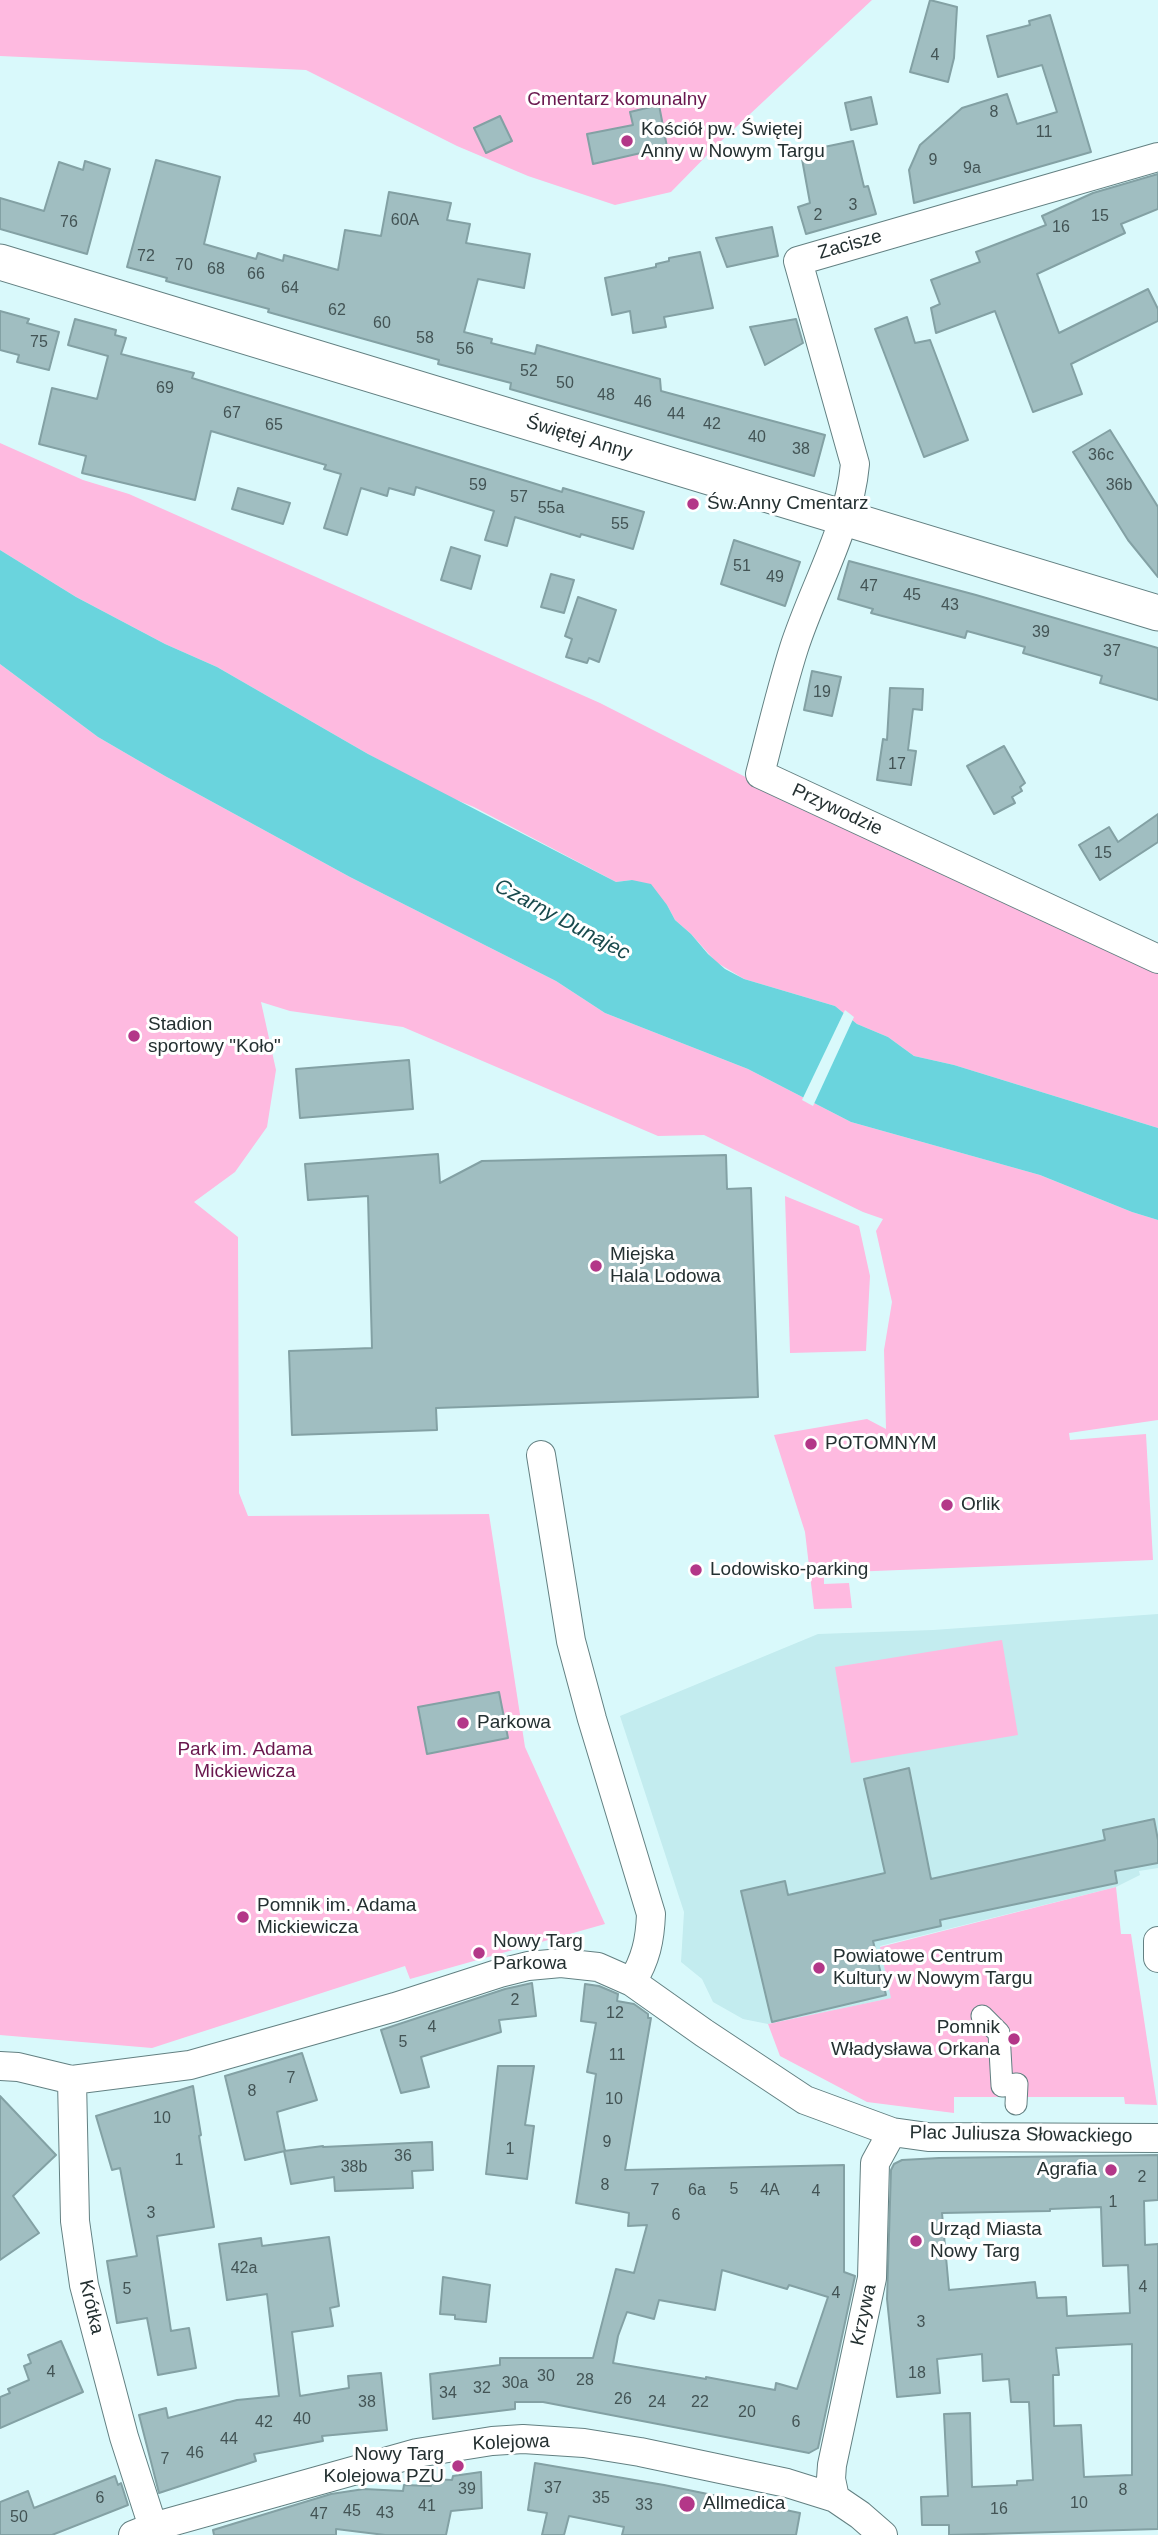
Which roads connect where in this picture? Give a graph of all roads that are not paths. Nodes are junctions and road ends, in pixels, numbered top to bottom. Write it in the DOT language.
graph roads {
  1 [pos="1158,157"];
  2 [pos="0,262"];
  3 [pos="844,519"];
  4 [pos="1158,613"];
  5 [pos="1158,959"];
  6 [pos="541,1455"];
  7 [pos="1158,1941"];
  8 [pos="1158,1958"];
  9 [pos="632,1982"];
  10 [pos="982,2016"];
  11 [pos="0,2066"];
  12 [pos="72,2080"];
  13 [pos="1016,2104"];
  14 [pos="892,2132"];
  15 [pos="1158,2138"];
  16 [pos="835,2498"];
  17 [pos="143,2531"];
  18 [pos="883,2535"];
  1 -- 3 [label="street, Zacisze"];
  2 -- 3 [label="street, Świętej Anny"];
  3 -- 4 [label="street, Świętej Anny"];
  3 -- 5 [label="street, Przywodzie"];
  6 -- 9 [label="street"];
  7 -- 8 [label="street"];
  9 -- 12 [label="street"];
  9 -- 14 [label="street, Plac Juliusza Słowackiego"];
  10 -- 13 [label="street"];
  11 -- 12 [label="street"];
  12 -- 17 [label="street, Krótka"];
  14 -- 15 [label="street, Plac Juliusza Słowackiego"];
  14 -- 16 [label="street, Krzywa"];
  16 -- 17 [label="street, Kolejowa"];
  16 -- 18 [label="street, Kolejowa"];
}
